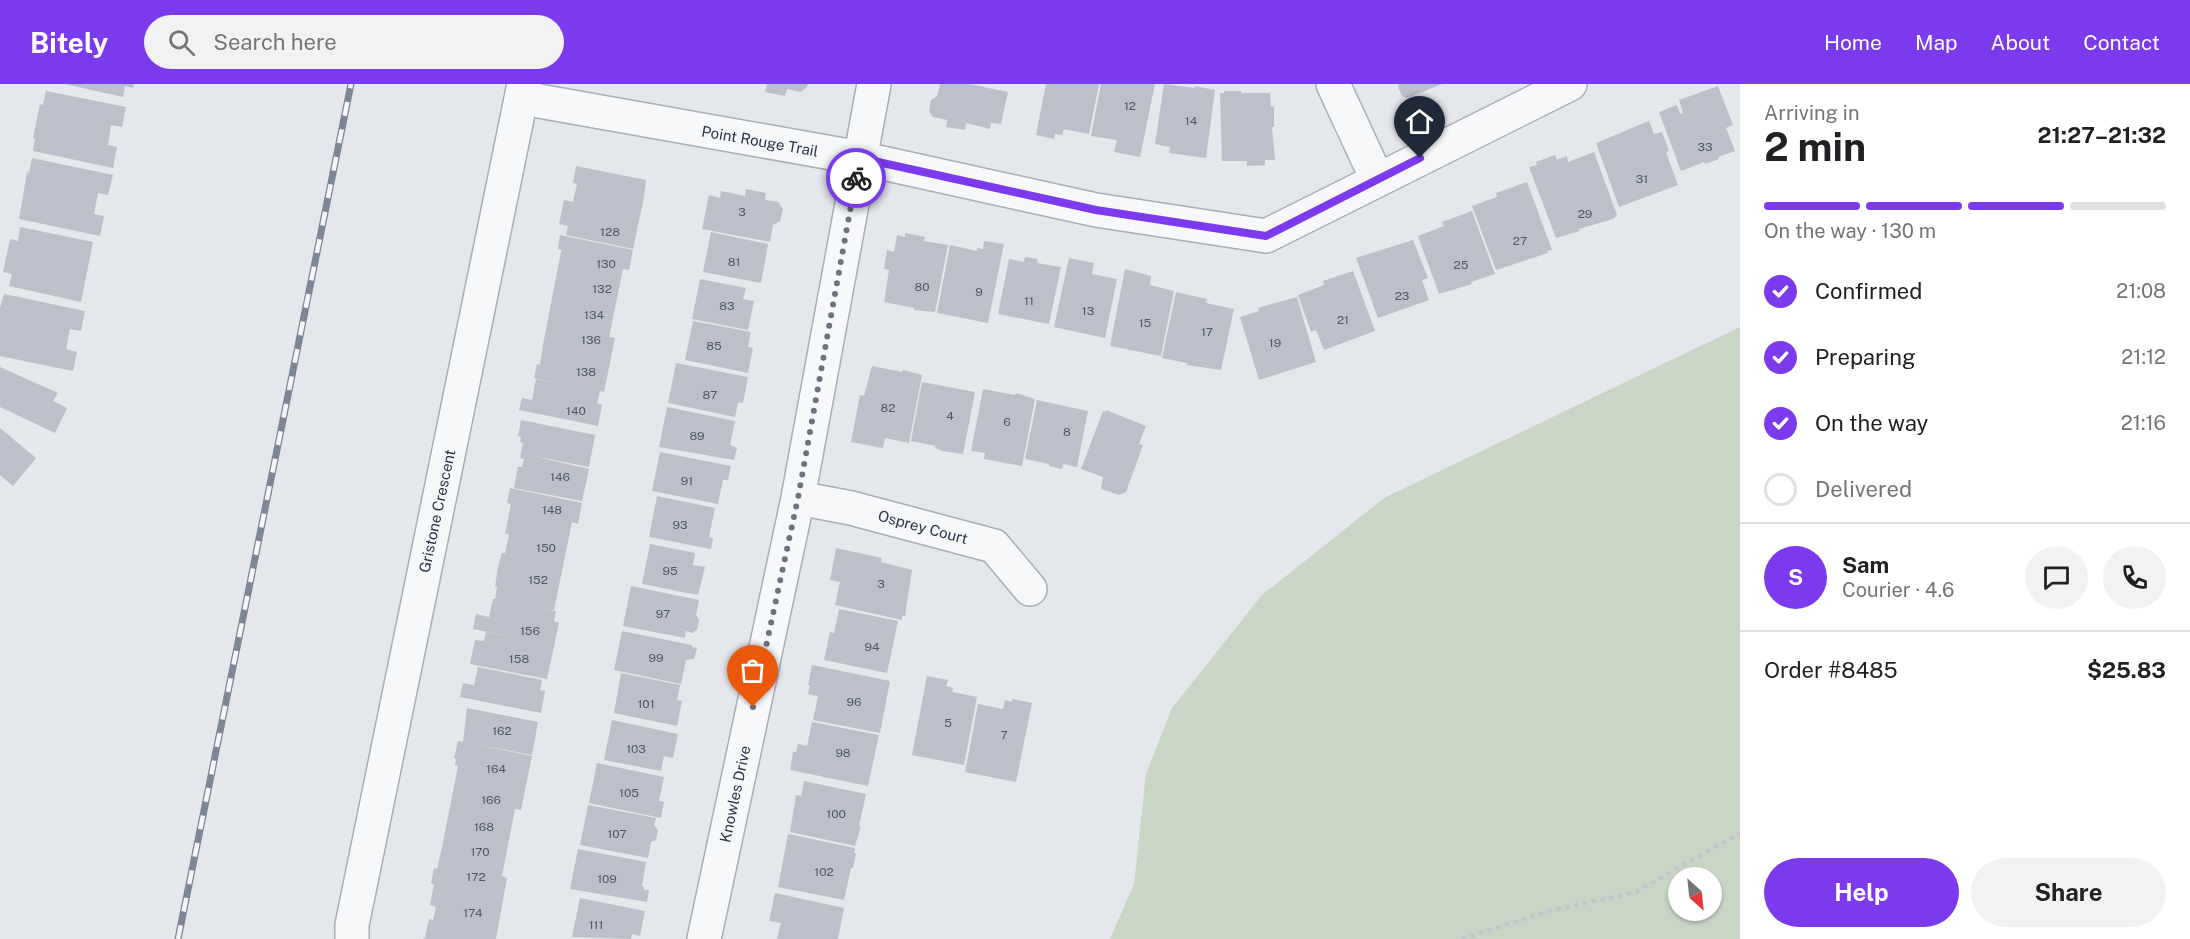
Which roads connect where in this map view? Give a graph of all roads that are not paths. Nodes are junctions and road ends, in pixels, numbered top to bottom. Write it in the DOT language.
graph roads {
  1 [pos="874,84"];
  2 [pos="1333,84"];
  3 [pos="1570,84"];
  4 [pos="523,91"];
  5 [pos="860,158"];
  6 [pos="1377,179"];
  7 [pos="798,498"];
  8 [pos="1030,589"];
  9 [pos="352,939"];
  10 [pos="704,939"];
  1 -- 5 [label="street, Knowles Drive"];
  2 -- 6 [label="street"];
  3 -- 6 [label="street, Point Rouge Trail"];
  4 -- 5 [label="street, Point Rouge Trail"];
  4 -- 9 [label="street, Gristone Crescent"];
  5 -- 6 [label="street, Point Rouge Trail"];
  5 -- 7 [label="street, Knowles Drive"];
  7 -- 8 [label="street, Osprey Court"];
  7 -- 10 [label="street, Knowles Drive"];
}
